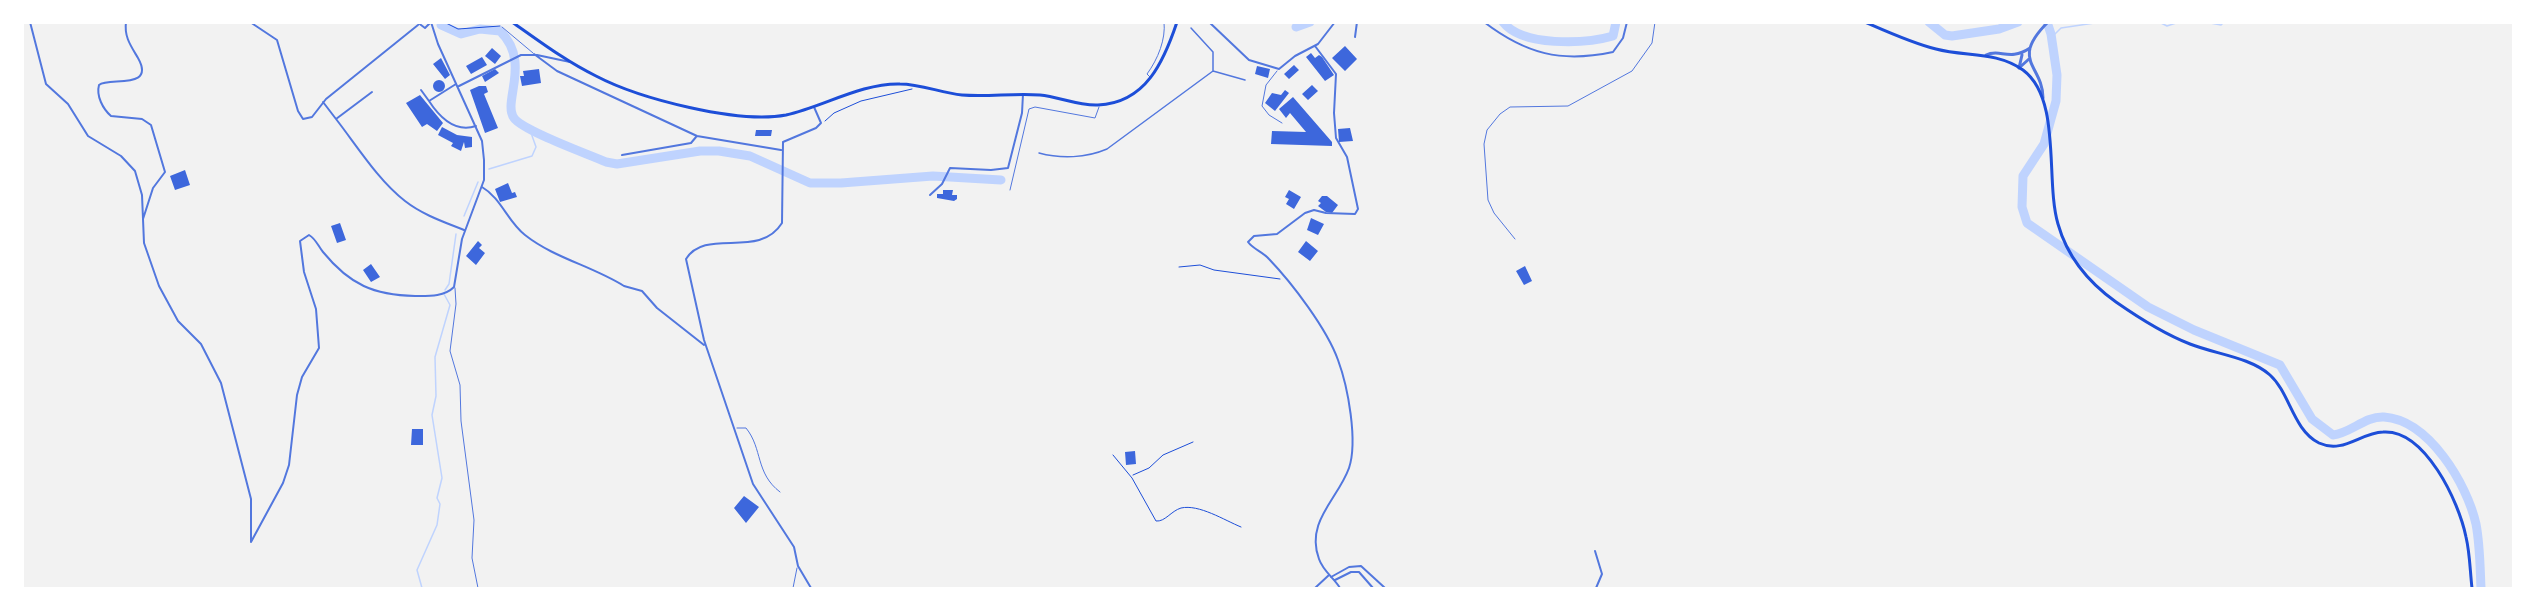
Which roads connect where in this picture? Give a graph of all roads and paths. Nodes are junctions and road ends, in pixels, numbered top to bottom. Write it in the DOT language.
graph roads {
  1 [pos="30,22"];
  2 [pos="126,22"];
  3 [pos="250,22"];
  4 [pos="444,22"];
  5 [pos="512,22"];
  6 [pos="1164,22"];
  7 [pos="1177,22"];
  8 [pos="1209,22"];
  9 [pos="1335,22"];
  10 [pos="1357,22"];
  11 [pos="1484,22"];
  12 [pos="1627,22"];
  13 [pos="1655,22"];
  14 [pos="1865,22"];
  15 [pos="2048,22"];
  16 [pos="418,24"];
  17 [pos="502,27"];
  18 [pos="1191,28"];
  19 [pos="1355,37"];
  20 [pos="1315,46"];
  21 [pos="2030,48"];
  22 [pos="2023,53"];
  23 [pos="534,54"];
  24 [pos="1986,55"];
  25 [pos="2030,58"];
  26 [pos="574,63"];
  27 [pos="2019,68"];
  28 [pos="1279,69"];
  29 [pos="1213,71"];
  30 [pos="1151,79"];
  31 [pos="1245,80"];
  32 [pos="457,85"];
  33 [pos="915,85"];
  34 [pos="421,90"];
  35 [pos="372,92"];
  36 [pos="1023,94"];
  37 [pos="2043,100"];
  38 [pos="429,101"];
  39 [pos="323,102"];
  40 [pos="1100,105"];
  41 [pos="814,107"];
  42 [pos="336,118"];
  43 [pos="821,123"];
  44 [pos="1282,123"];
  45 [pos="476,126"];
  46 [pos="697,136"];
  47 [pos="781,150"];
  48 [pos="1039,153"];
  49 [pos="622,155"];
  50 [pos="482,187"];
  51 [pos="1010,190"];
  52 [pos="930,195"];
  53 [pos="143,219"];
  54 [pos="465,230"];
  55 [pos="1515,239"];
  56 [pos="1179,267"];
  57 [pos="1285,279"];
  58 [pos="454,287"];
  59 [pos="706,347"];
  60 [pos="735,428"];
  61 [pos="1192,442"];
  62 [pos="1113,455"];
  63 [pos="1131,476"];
  64 [pos="780,492"];
  65 [pos="1241,527"];
  66 [pos="1595,551"];
  67 [pos="798,566"];
  68 [pos="1331,577"];
  69 [pos="478,588"];
  70 [pos="793,588"];
  71 [pos="811,588"];
  72 [pos="1315,588"];
  73 [pos="1340,588"];
  74 [pos="1373,588"];
  75 [pos="1385,588"];
  76 [pos="1596,588"];
  77 [pos="2472,588"];
  1 -- 53 [label="street"];
  2 -- 53 [label="street"];
  3 -- 39 [label="street"];
  4 -- 17 [label="path"];
  5 -- 26 [label="main road"];
  6 -- 30 [label="lane"];
  7 -- 30 [label="main road"];
  8 -- 28 [label="street"];
  9 -- 20 [label="street"];
  10 -- 19 [label="street"];
  11 -- 12 [label="street"];
  13 -- 55 [label="lane"];
  14 -- 24 [label="main road"];
  15 -- 21 [label="street"];
  16 -- 32 [label="street"];
  16 -- 39 [label="street"];
  17 -- 23 [label="lane"];
  18 -- 29 [label="street"];
  20 -- 28 [label="street"];
  20 -- 57 [label="street"];
  21 -- 22 [label="street"];
  21 -- 25 [label="street"];
  22 -- 24 [label="street"];
  22 -- 27 [label="street"];
  23 -- 26 [label="street"];
  23 -- 32 [label="street"];
  23 -- 46 [label="street"];
  24 -- 27 [label="main road"];
  25 -- 27 [label="street"];
  25 -- 37 [label="street"];
  26 -- 41 [label="main road"];
  27 -- 37 [label="main road"];
  28 -- 44 [label="lane"];
  29 -- 31 [label="street"];
  29 -- 48 [label="street"];
  30 -- 40 [label="main road"];
  32 -- 38 [label="street"];
  32 -- 45 [label="street"];
  33 -- 36 [label="main road"];
  33 -- 41 [label="main road"];
  33 -- 43 [label="path"];
  34 -- 38 [label="street"];
  35 -- 42 [label="street"];
  36 -- 40 [label="main road"];
  36 -- 52 [label="street"];
  37 -- 77 [label="main road"];
  38 -- 45 [label="street"];
  39 -- 42 [label="street"];
  40 -- 51 [label="lane"];
  41 -- 43 [label="street"];
  42 -- 54 [label="street"];
  43 -- 47 [label="street"];
  45 -- 50 [label="street"];
  46 -- 47 [label="street"];
  46 -- 49 [label="street"];
  47 -- 59 [label="street"];
  50 -- 54 [label="street"];
  50 -- 59 [label="street"];
  53 -- 58 [label="street"];
  54 -- 58 [label="street"];
  56 -- 57 [label="path"];
  57 -- 68 [label="street"];
  58 -- 69 [label="lane"];
  59 -- 60 [label="street"];
  60 -- 64 [label="lane"];
  60 -- 67 [label="street"];
  61 -- 63 [label="path"];
  62 -- 63 [label="path"];
  63 -- 65 [label="path"];
  66 -- 76 [label="street"];
  67 -- 70 [label="lane"];
  67 -- 71 [label="street"];
  68 -- 72 [label="street"];
  68 -- 73 [label="street"];
  68 -- 74 [label="street"];
  68 -- 75 [label="street"];
}
